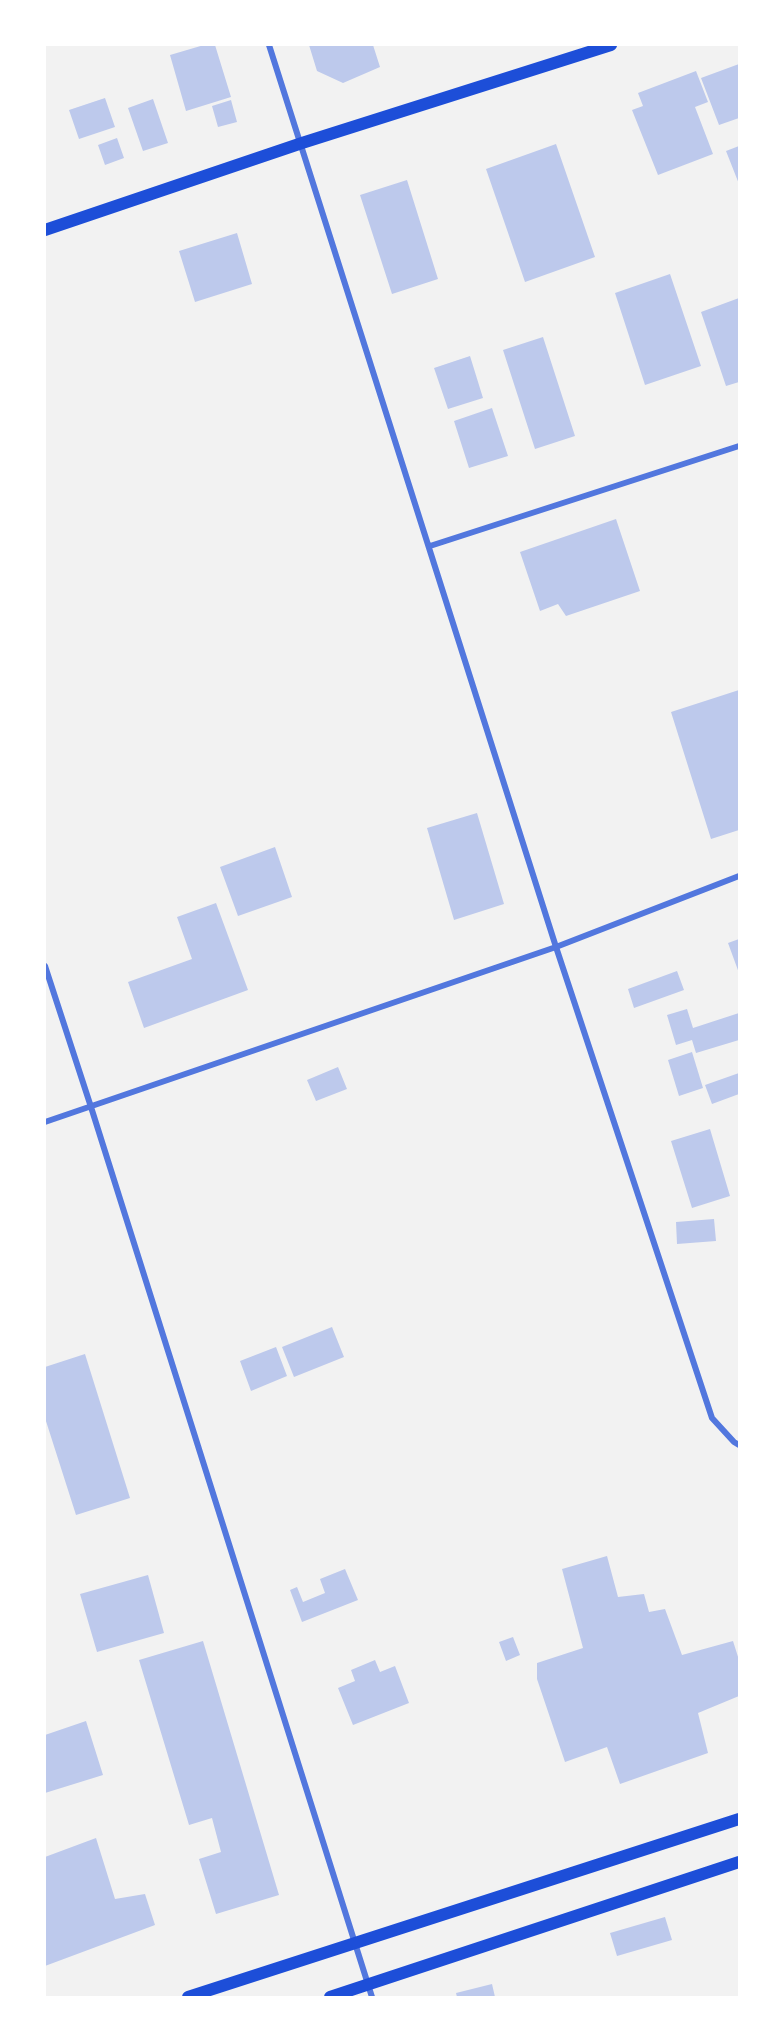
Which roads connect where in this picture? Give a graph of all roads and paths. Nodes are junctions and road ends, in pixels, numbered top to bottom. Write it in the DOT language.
graph roads {
  1 [pos="269,45"];
  2 [pos="611,45"];
  3 [pos="302,143"];
  4 [pos="45,230"];
  5 [pos="739,446"];
  6 [pos="430,546"];
  7 [pos="739,876"];
  8 [pos="556,946"];
  9 [pos="45,966"];
  10 [pos="92,1107"];
  11 [pos="45,1122"];
  12 [pos="739,1445"];
  13 [pos="739,1819"];
  14 [pos="739,1862"];
  15 [pos="355,1944"];
  16 [pos="370,1991"];
  17 [pos="188,1997"];
  18 [pos="330,1997"];
  1 -- 3 [label="street"];
  2 -- 3 [label="main road"];
  3 -- 4 [label="main road"];
  3 -- 6 [label="street"];
  5 -- 6 [label="street"];
  6 -- 8 [label="street"];
  7 -- 8 [label="street"];
  8 -- 10 [label="street"];
  8 -- 12 [label="street"];
  9 -- 10 [label="street"];
  10 -- 11 [label="street"];
  10 -- 15 [label="street"];
  13 -- 15 [label="main road"];
  14 -- 16 [label="main road"];
  15 -- 16 [label="street"];
  15 -- 17 [label="main road"];
  16 -- 18 [label="main road"];
}
